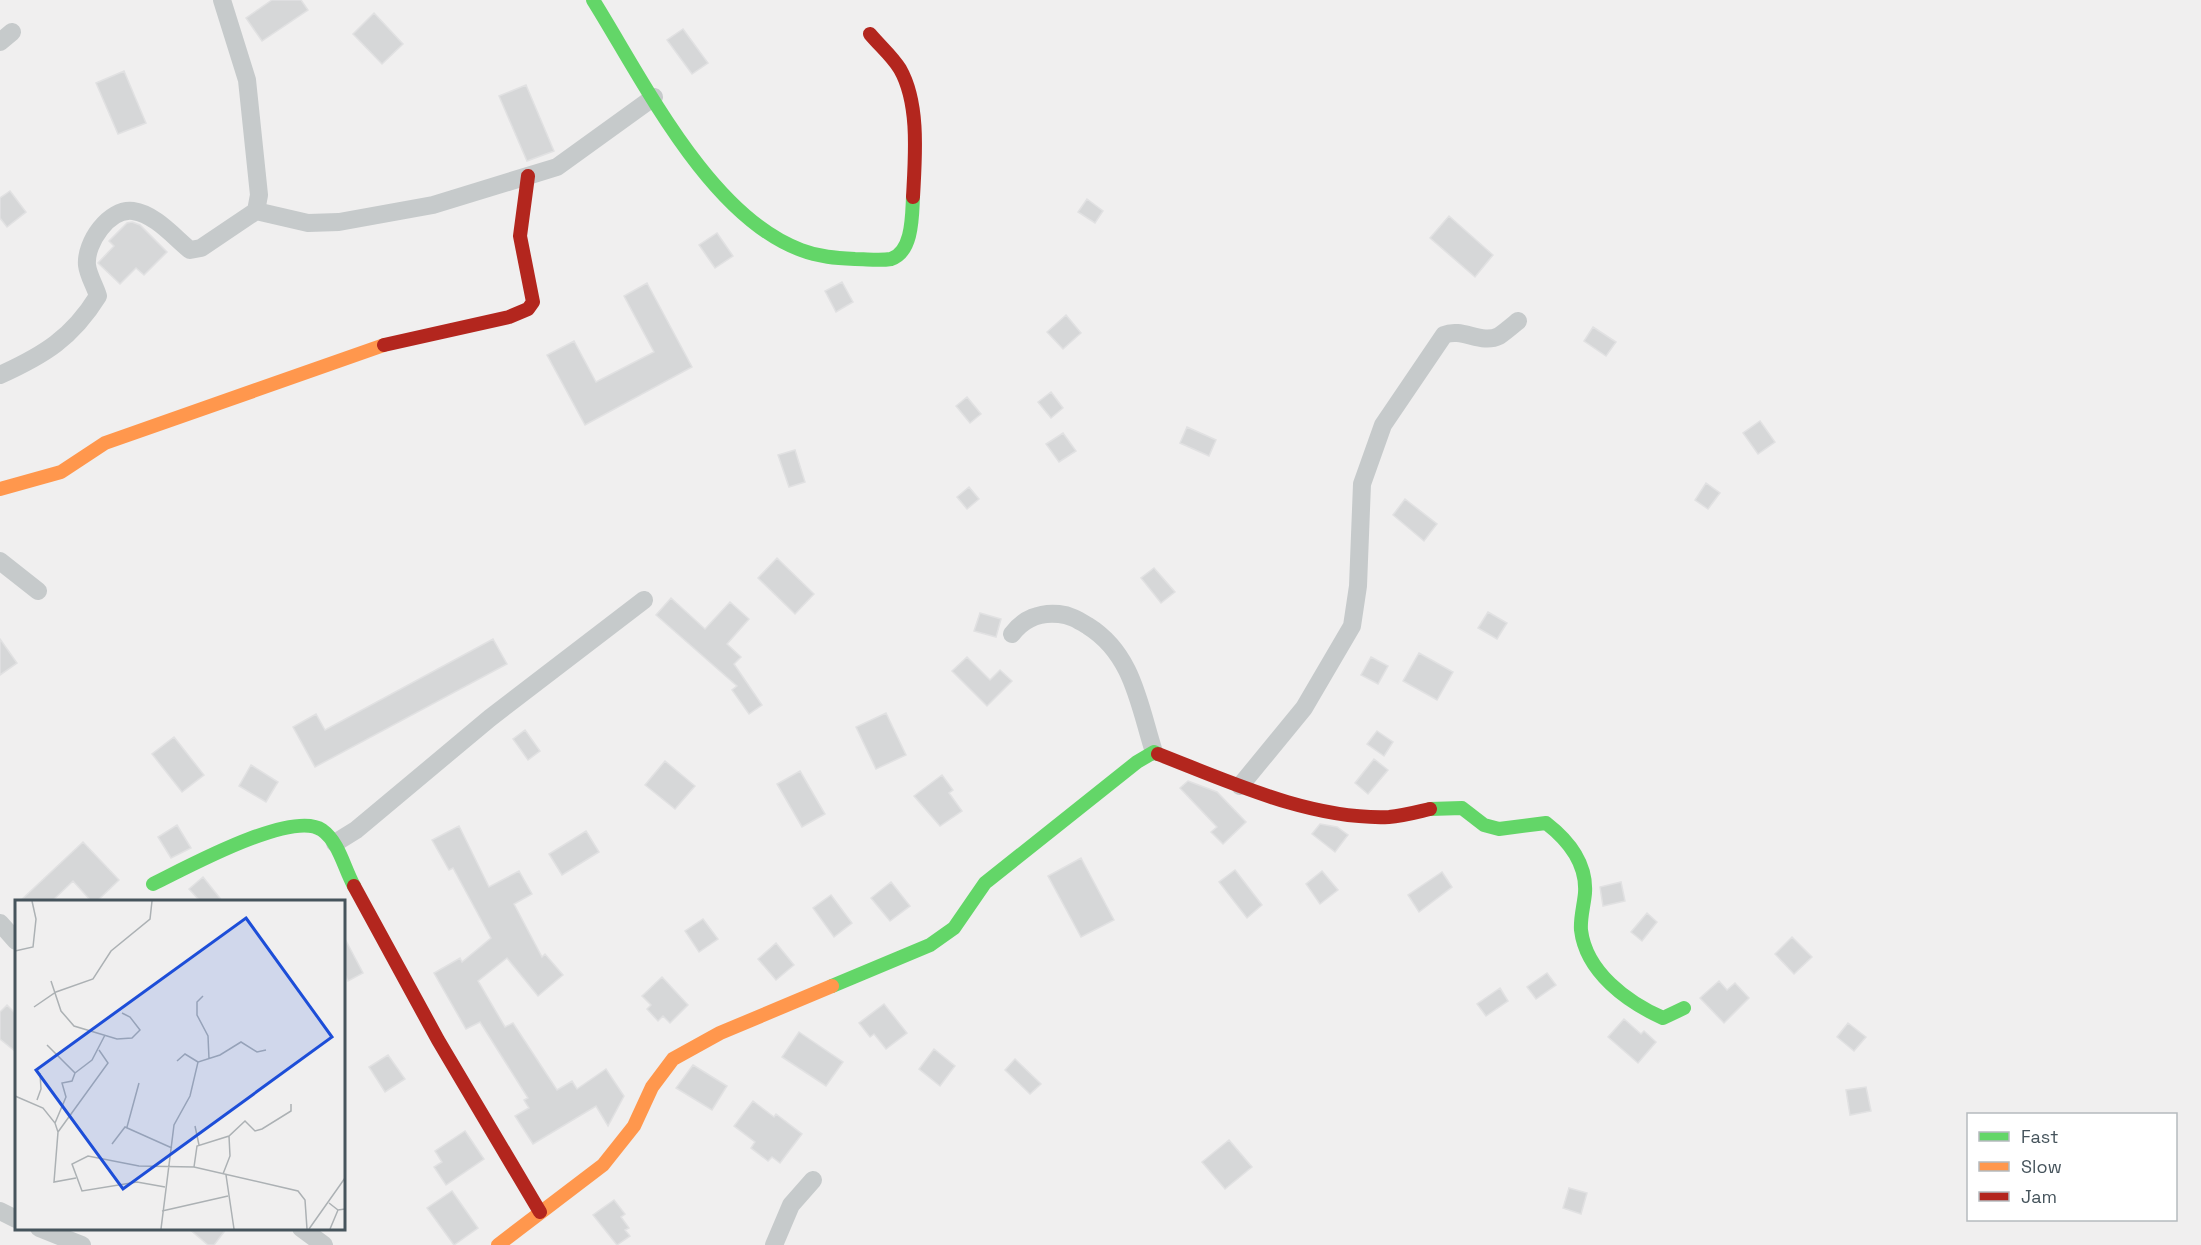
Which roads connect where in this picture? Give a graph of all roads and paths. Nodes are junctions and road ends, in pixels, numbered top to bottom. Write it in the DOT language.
graph roads {
  1 [pos="222,0"];
  2 [pos="593,0"];
  3 [pos="870,34"];
  4 [pos="654,97"];
  5 [pos="528,176"];
  6 [pos="256,211"];
  7 [pos="1518,321"];
  8 [pos="0,375"];
  9 [pos="0,489"];
  10 [pos="0,561"];
  11 [pos="38,591"];
  12 [pos="644,600"];
  13 [pos="1012,634"];
  14 [pos="1154,752"];
  15 [pos="1240,786"];
  16 [pos="335,843"];
  17 [pos="153,884"];
  18 [pos="0,923"];
  19 [pos="15,940"];
  20 [pos="1684,1008"];
  21 [pos="813,1180"];
  22 [pos="0,1211"];
  23 [pos="540,1212"];
  24 [pos="15,1218"];
  25 [pos="44,1230"];
  26 [pos="304,1230"];
  27 [pos="82,1245"];
  28 [pos="324,1245"];
  29 [pos="498,1245"];
  30 [pos="774,1245"];
  1 -- 6 [label="street"];
  2 -- 4 [label="street"];
  3 -- 4 [label="street"];
  4 -- 5 [label="street"];
  5 -- 6 [label="street"];
  5 -- 9 [label="street"];
  6 -- 8 [label="street"];
  7 -- 15 [label="street"];
  10 -- 11 [label="street"];
  12 -- 16 [label="street"];
  13 -- 14 [label="street"];
  14 -- 15 [label="street"];
  14 -- 23 [label="street"];
  15 -- 20 [label="street"];
  16 -- 17 [label="street"];
  16 -- 23 [label="street"];
  18 -- 19 [label="street"];
  21 -- 30 [label="street"];
  22 -- 24 [label="street"];
  23 -- 29 [label="street"];
  25 -- 27 [label="street"];
  26 -- 28 [label="street"];
}
